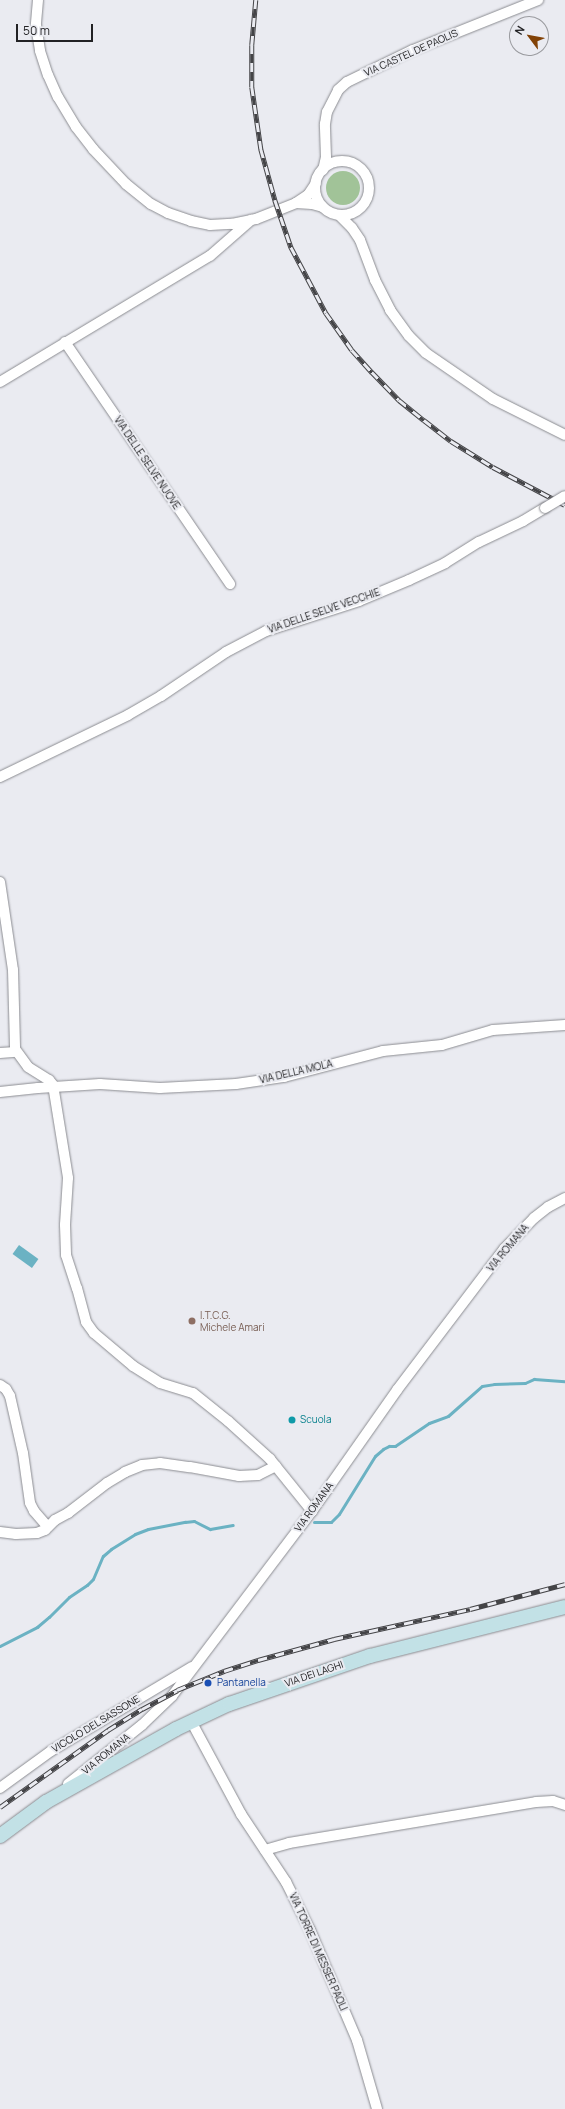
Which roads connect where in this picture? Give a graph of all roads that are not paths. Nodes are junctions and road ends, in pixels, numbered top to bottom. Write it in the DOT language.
graph roads {
  1 [pos="38,0"];
  2 [pos="538,0"];
  3 [pos="327,144"];
  4 [pos="346,162"];
  5 [pos="323,170"];
  6 [pos="316,183"];
  7 [pos="296,203"];
  8 [pos="322,207"];
  9 [pos="354,212"];
  10 [pos="339,215"];
  11 [pos="251,220"];
  12 [pos="360,240"];
  13 [pos="64,342"];
  14 [pos="0,382"];
  15 [pos="565,435"];
  16 [pos="565,496"];
  17 [pos="230,584"];
  18 [pos="0,777"];
  19 [pos="0,882"];
  20 [pos="565,1025"];
  21 [pos="16,1052"];
  22 [pos="0,1054"];
  23 [pos="53,1087"];
  24 [pos="0,1092"];
  25 [pos="565,1198"];
  26 [pos="0,1385"];
  27 [pos="276,1466"];
  28 [pos="312,1511"];
  29 [pos="48,1527"];
  30 [pos="0,1532"];
  31 [pos="565,1607"];
  32 [pos="195,1665"];
  33 [pos="191,1721"];
  34 [pos="0,1788"];
  35 [pos="46,1802"];
  36 [pos="565,1805"];
  37 [pos="0,1836"];
  38 [pos="265,1850"];
  39 [pos="377,2109"];
  1 -- 11 [label="street"];
  2 -- 3 [label="street, VIA CASTEL DE PAOLIS"];
  3 -- 4 [label="street"];
  3 -- 5 [label="street, VIA CASTEL DE PAOLIS"];
  4 -- 5 [label="street"];
  4 -- 9 [label="street"];
  5 -- 6 [label="street"];
  6 -- 7 [label="street"];
  6 -- 8 [label="street"];
  7 -- 8 [label="street"];
  7 -- 11 [label="street"];
  8 -- 10 [label="street"];
  9 -- 10 [label="street"];
  9 -- 12 [label="street"];
  10 -- 12 [label="street"];
  11 -- 13 [label="street"];
  12 -- 15 [label="street"];
  13 -- 14 [label="street"];
  13 -- 17 [label="street, VIA DELLE SELVE NUOVE"];
  16 -- 18 [label="street, VIA DELLE SELVE VECCHIE, bridge"];
  19 -- 21 [label="street"];
  20 -- 23 [label="street, VIA DELLA MOLA"];
  21 -- 22 [label="street"];
  21 -- 23 [label="street"];
  23 -- 24 [label="street, VIA DELLA MOLA"];
  23 -- 27 [label="street"];
  25 -- 28 [label="street, VIA ROMANA"];
  26 -- 29 [label="street"];
  27 -- 28 [label="street"];
  27 -- 29 [label="street"];
  28 -- 32 [label="street, VIA ROMANA"];
  29 -- 30 [label="street"];
  31 -- 33 [label="main road, VIA DEI LAGHI"];
  32 -- 34 [label="street, VICOLO DEL SASSONE"];
  32 -- 35 [label="street, VIA ROMANA"];
  33 -- 35 [label="main road, VIA DEI LAGHI"];
  33 -- 38 [label="street, VIA TORRE DI MESSER PAOLI"];
  35 -- 37 [label="main road, VIA DEI LAGHI"];
  36 -- 38 [label="street"];
  38 -- 39 [label="street, VIA TORRE DI MESSER PAOLI"];
}
